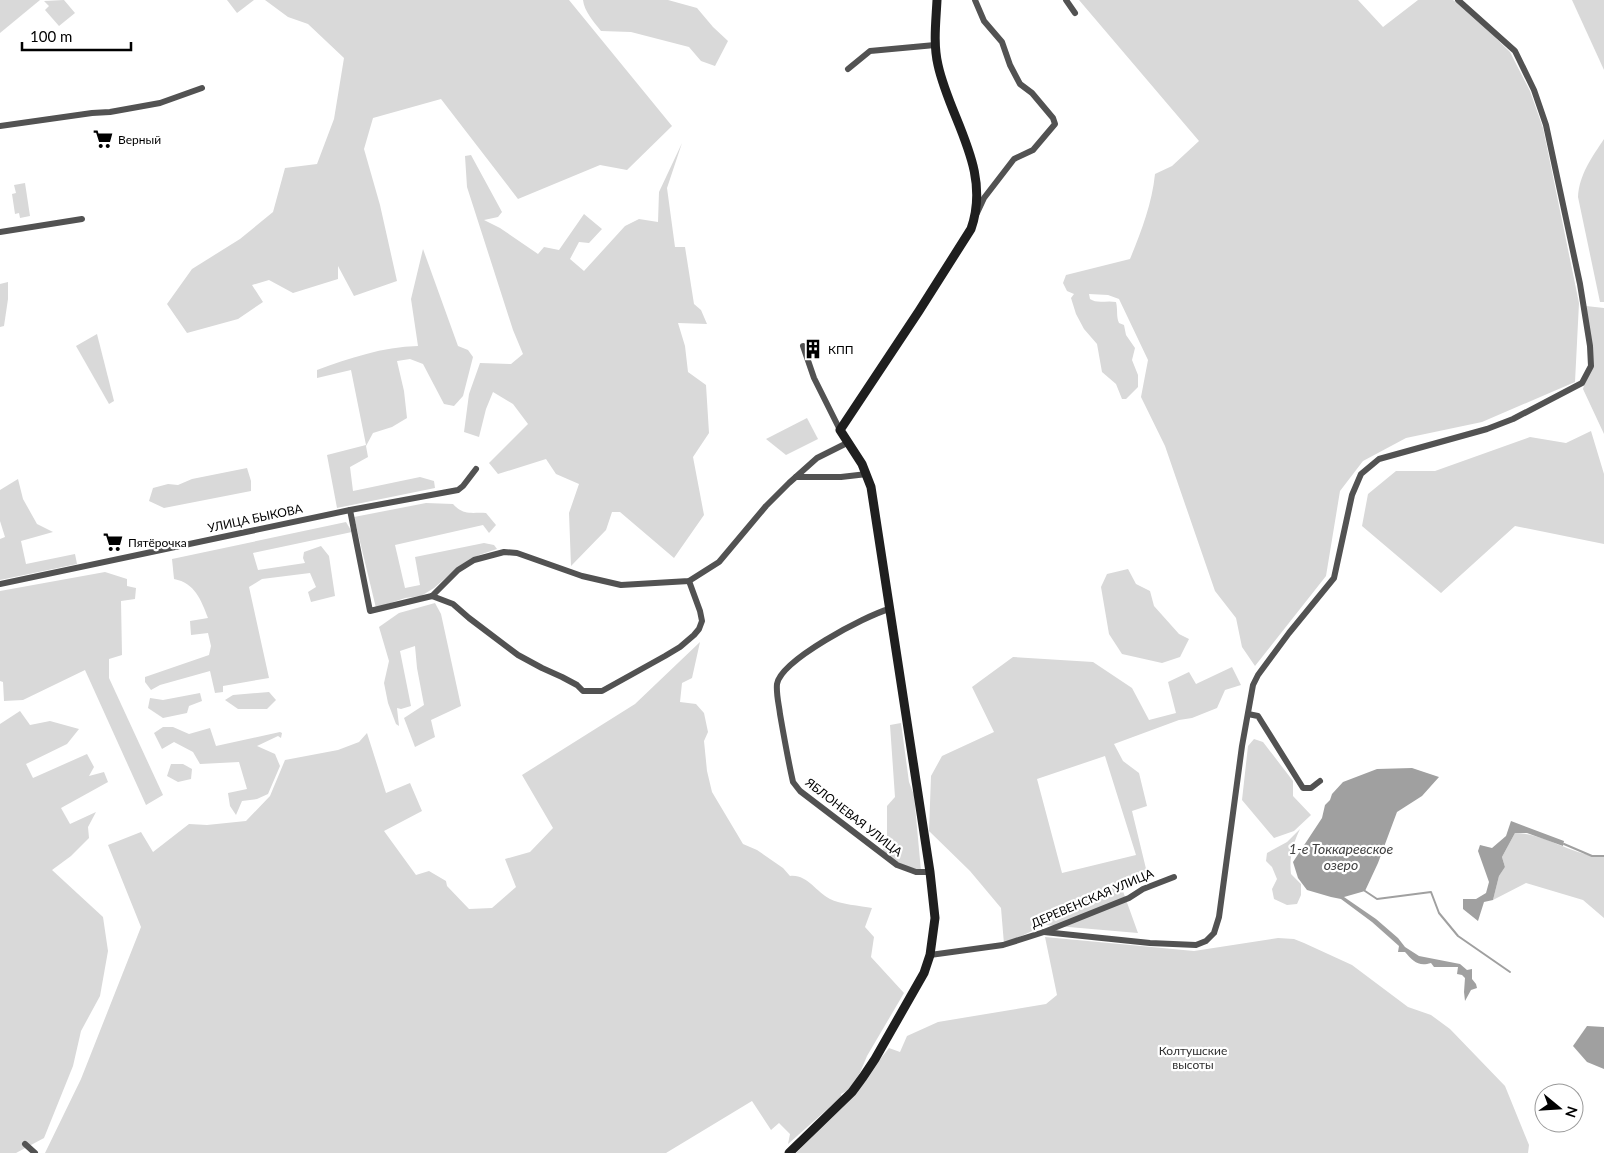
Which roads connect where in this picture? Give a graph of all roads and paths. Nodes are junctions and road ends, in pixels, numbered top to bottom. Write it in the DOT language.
graph roads {
  1 [pos="937,0"];
  2 [pos="975,0"];
  3 [pos="1066,0"];
  4 [pos="1458,0"];
  5 [pos="1075,13"];
  6 [pos="935,45"];
  7 [pos="848,69"];
  8 [pos="202,88"];
  9 [pos="0,126"];
  10 [pos="974,218"];
  11 [pos="82,219"];
  12 [pos="0,232"];
  13 [pos="803,346"];
  14 [pos="840,430"];
  15 [pos="848,442"];
  16 [pos="476,469"];
  17 [pos="867,474"];
  18 [pos="796,477"];
  19 [pos="350,510"];
  20 [pos="689,581"];
  21 [pos="0,584"];
  22 [pos="432,596"];
  23 [pos="889,609"];
  24 [pos="1248,714"];
  25 [pos="1320,781"];
  26 [pos="930,872"];
  27 [pos="1174,877"];
  28 [pos="1044,932"];
  29 [pos="930,956"];
  30 [pos="25,1144"];
  31 [pos="35,1153"];
  32 [pos="789,1153"];
  1 -- 6 [label="street"];
  2 -- 10 [label="street"];
  3 -- 5 [label="street"];
  4 -- 24 [label="street"];
  6 -- 7 [label="street"];
  6 -- 10 [label="street"];
  8 -- 9 [label="street"];
  10 -- 14 [label="street"];
  11 -- 12 [label="street"];
  13 -- 14 [label="street"];
  14 -- 15 [label="street"];
  15 -- 17 [label="street"];
  15 -- 18 [label="street"];
  16 -- 19 [label="street, УЛИЦА БЫКОВА"];
  17 -- 18 [label="street"];
  17 -- 23 [label="street"];
  18 -- 20 [label="street"];
  19 -- 21 [label="street, УЛИЦА БЫКОВА"];
  19 -- 22 [label="street"];
  20 -- 22 [label="street"];
  20 -- 22 [label="street"];
  23 -- 26 [label="street"];
  23 -- 26 [label="street, ЯБЛОНЕВАЯ УЛИЦА"];
  24 -- 25 [label="street"];
  24 -- 28 [label="street"];
  26 -- 29 [label="street"];
  27 -- 28 [label="street, ДЕРЕВЕНСКАЯ УЛИЦА"];
  28 -- 29 [label="street, ДЕРЕВЕНСКАЯ УЛИЦА"];
  29 -- 32 [label="street"];
  30 -- 31 [label="street"];
}
